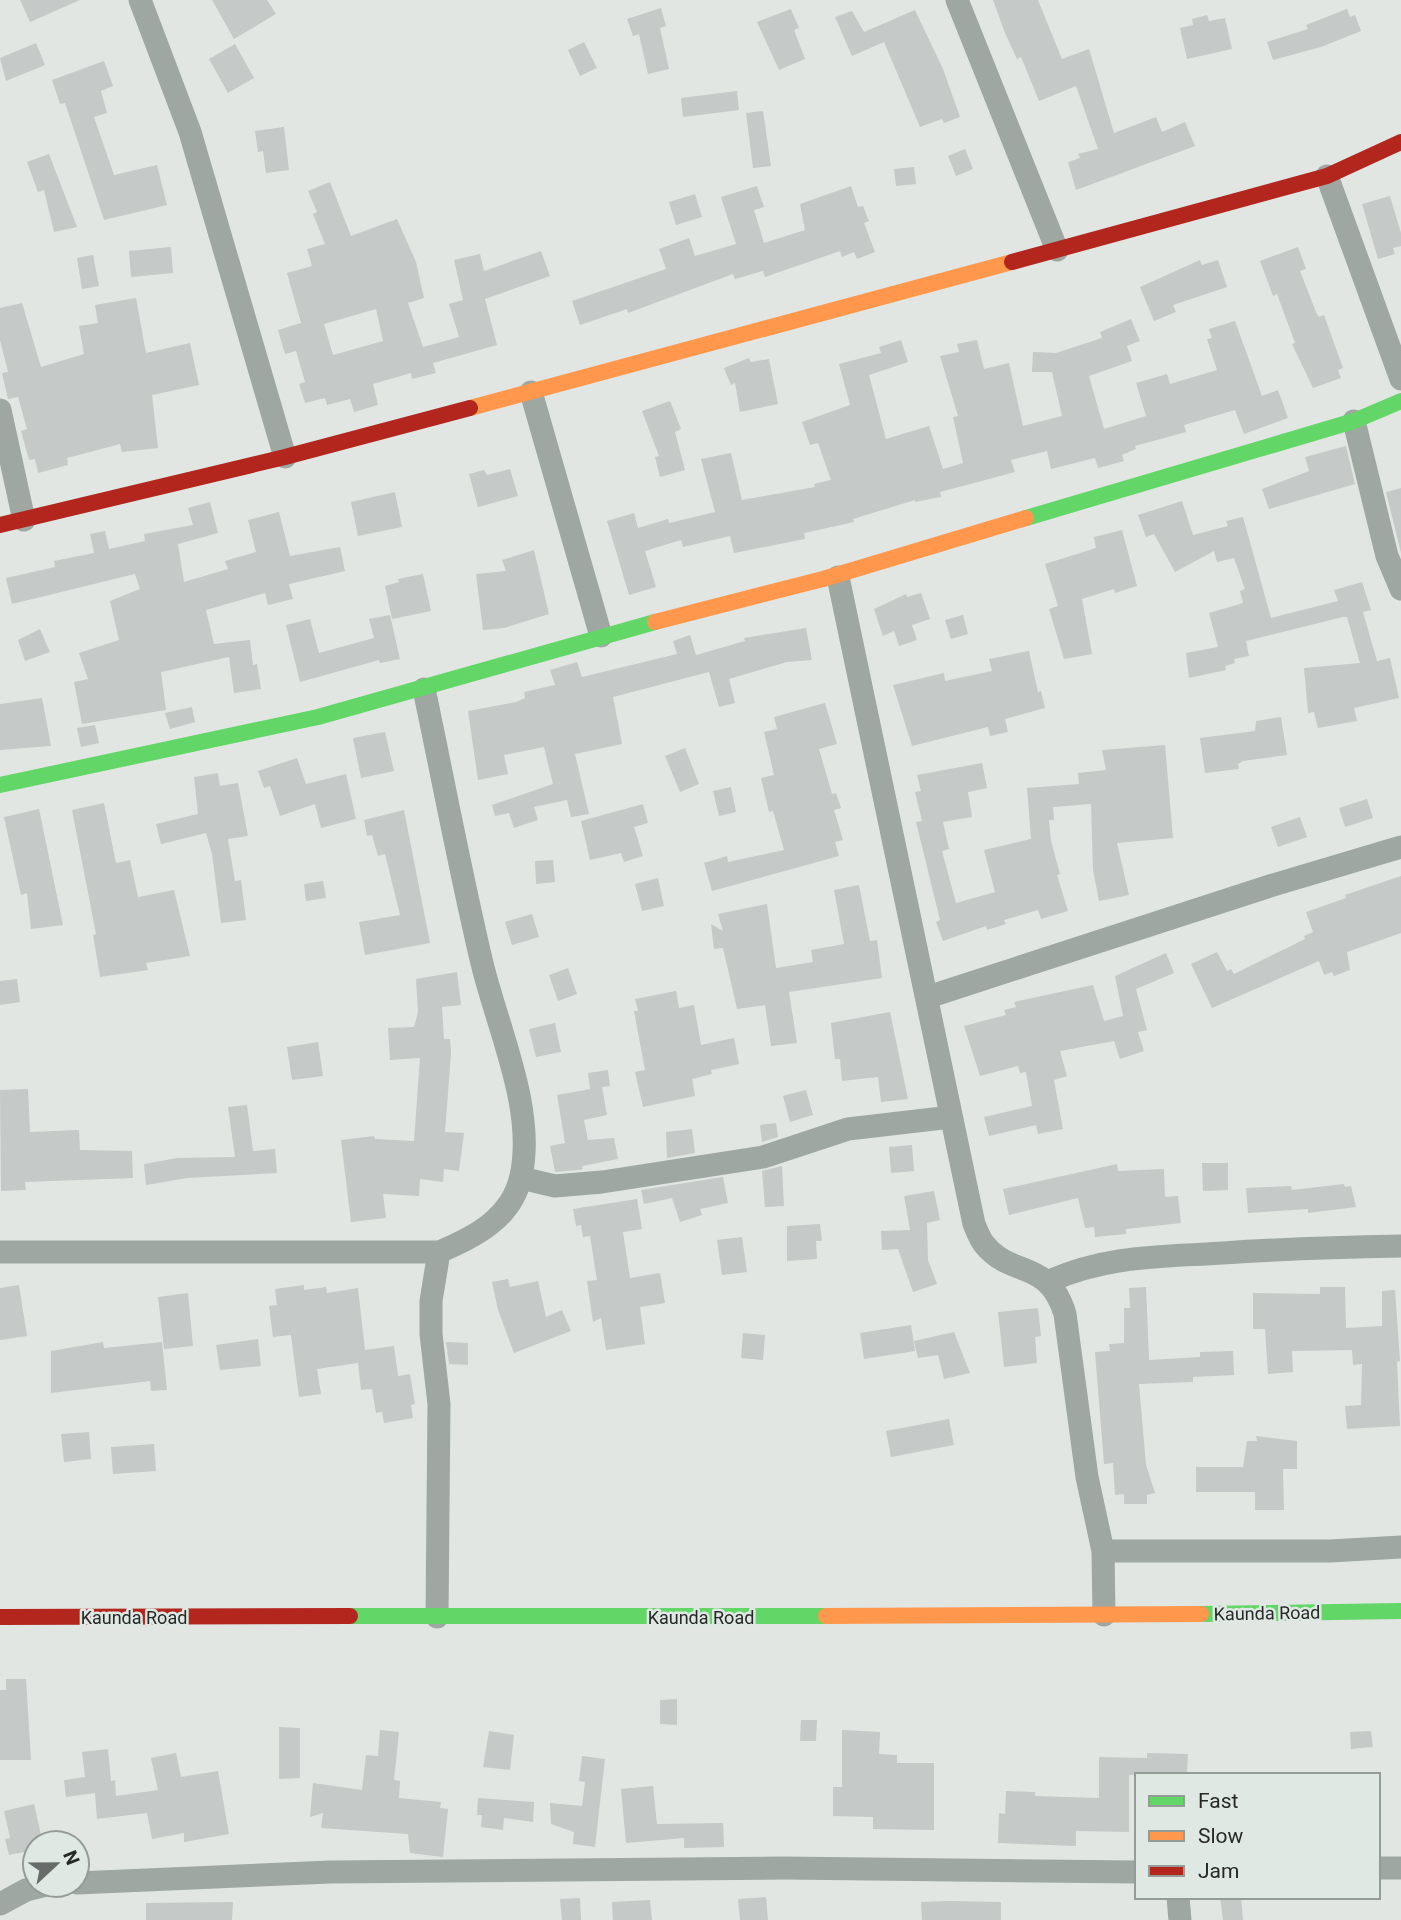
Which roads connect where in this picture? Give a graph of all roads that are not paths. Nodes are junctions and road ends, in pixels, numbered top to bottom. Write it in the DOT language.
graph roads {
  1 [pos="140,0"];
  2 [pos="957,0"];
  3 [pos="1401,142"];
  4 [pos="1327,176"];
  5 [pos="1057,250"];
  6 [pos="1401,379"];
  7 [pos="531,392"];
  8 [pos="1401,401"];
  9 [pos="0,410"];
  10 [pos="1354,421"];
  11 [pos="285,457"];
  12 [pos="24,520"];
  13 [pos="0,525"];
  14 [pos="838,577"];
  15 [pos="1401,589"];
  16 [pos="601,636"];
  17 [pos="425,689"];
  18 [pos="0,785"];
  19 [pos="1401,847"];
  20 [pos="928,997"];
  21 [pos="951,1117"];
  22 [pos="521,1178"];
  23 [pos="1401,1247"];
  24 [pos="0,1252"];
  25 [pos="439,1252"];
  26 [pos="1049,1281"];
  27 [pos="1401,1546"];
  28 [pos="1104,1551"];
  29 [pos="1401,1611"];
  30 [pos="1104,1615"];
  31 [pos="0,1617"];
  32 [pos="437,1617"];
  33 [pos="1380,1868"];
  34 [pos="1401,1868"];
  35 [pos="1135,1872"];
  36 [pos="91,1882"];
  37 [pos="21,1893"];
  38 [pos="1178,1899"];
  39 [pos="0,1904"];
  40 [pos="1180,1920"];
  1 -- 11 [label="street"];
  2 -- 5 [label="street"];
  3 -- 4 [label="street"];
  4 -- 5 [label="street"];
  4 -- 6 [label="street"];
  5 -- 7 [label="street"];
  7 -- 11 [label="street"];
  7 -- 16 [label="street"];
  8 -- 10 [label="street"];
  9 -- 12 [label="street"];
  10 -- 14 [label="street"];
  10 -- 15 [label="street"];
  11 -- 12 [label="street"];
  12 -- 13 [label="street"];
  14 -- 16 [label="street"];
  14 -- 20 [label="street"];
  16 -- 17 [label="street"];
  17 -- 18 [label="street"];
  17 -- 22 [label="street"];
  19 -- 20 [label="street"];
  20 -- 21 [label="street"];
  21 -- 22 [label="street"];
  21 -- 26 [label="street"];
  22 -- 25 [label="street"];
  23 -- 26 [label="street"];
  24 -- 25 [label="street"];
  25 -- 32 [label="street"];
  26 -- 28 [label="street"];
  27 -- 28 [label="street"];
  28 -- 30 [label="street"];
  29 -- 30 [label="street, Kaunda Road"];
  30 -- 32 [label="street, Kaunda Road"];
  31 -- 32 [label="street, Kaunda Road"];
  33 -- 34 [label="street"];
  35 -- 36 [label="street"];
  37 -- 39 [label="street"];
  38 -- 40 [label="street"];
}
